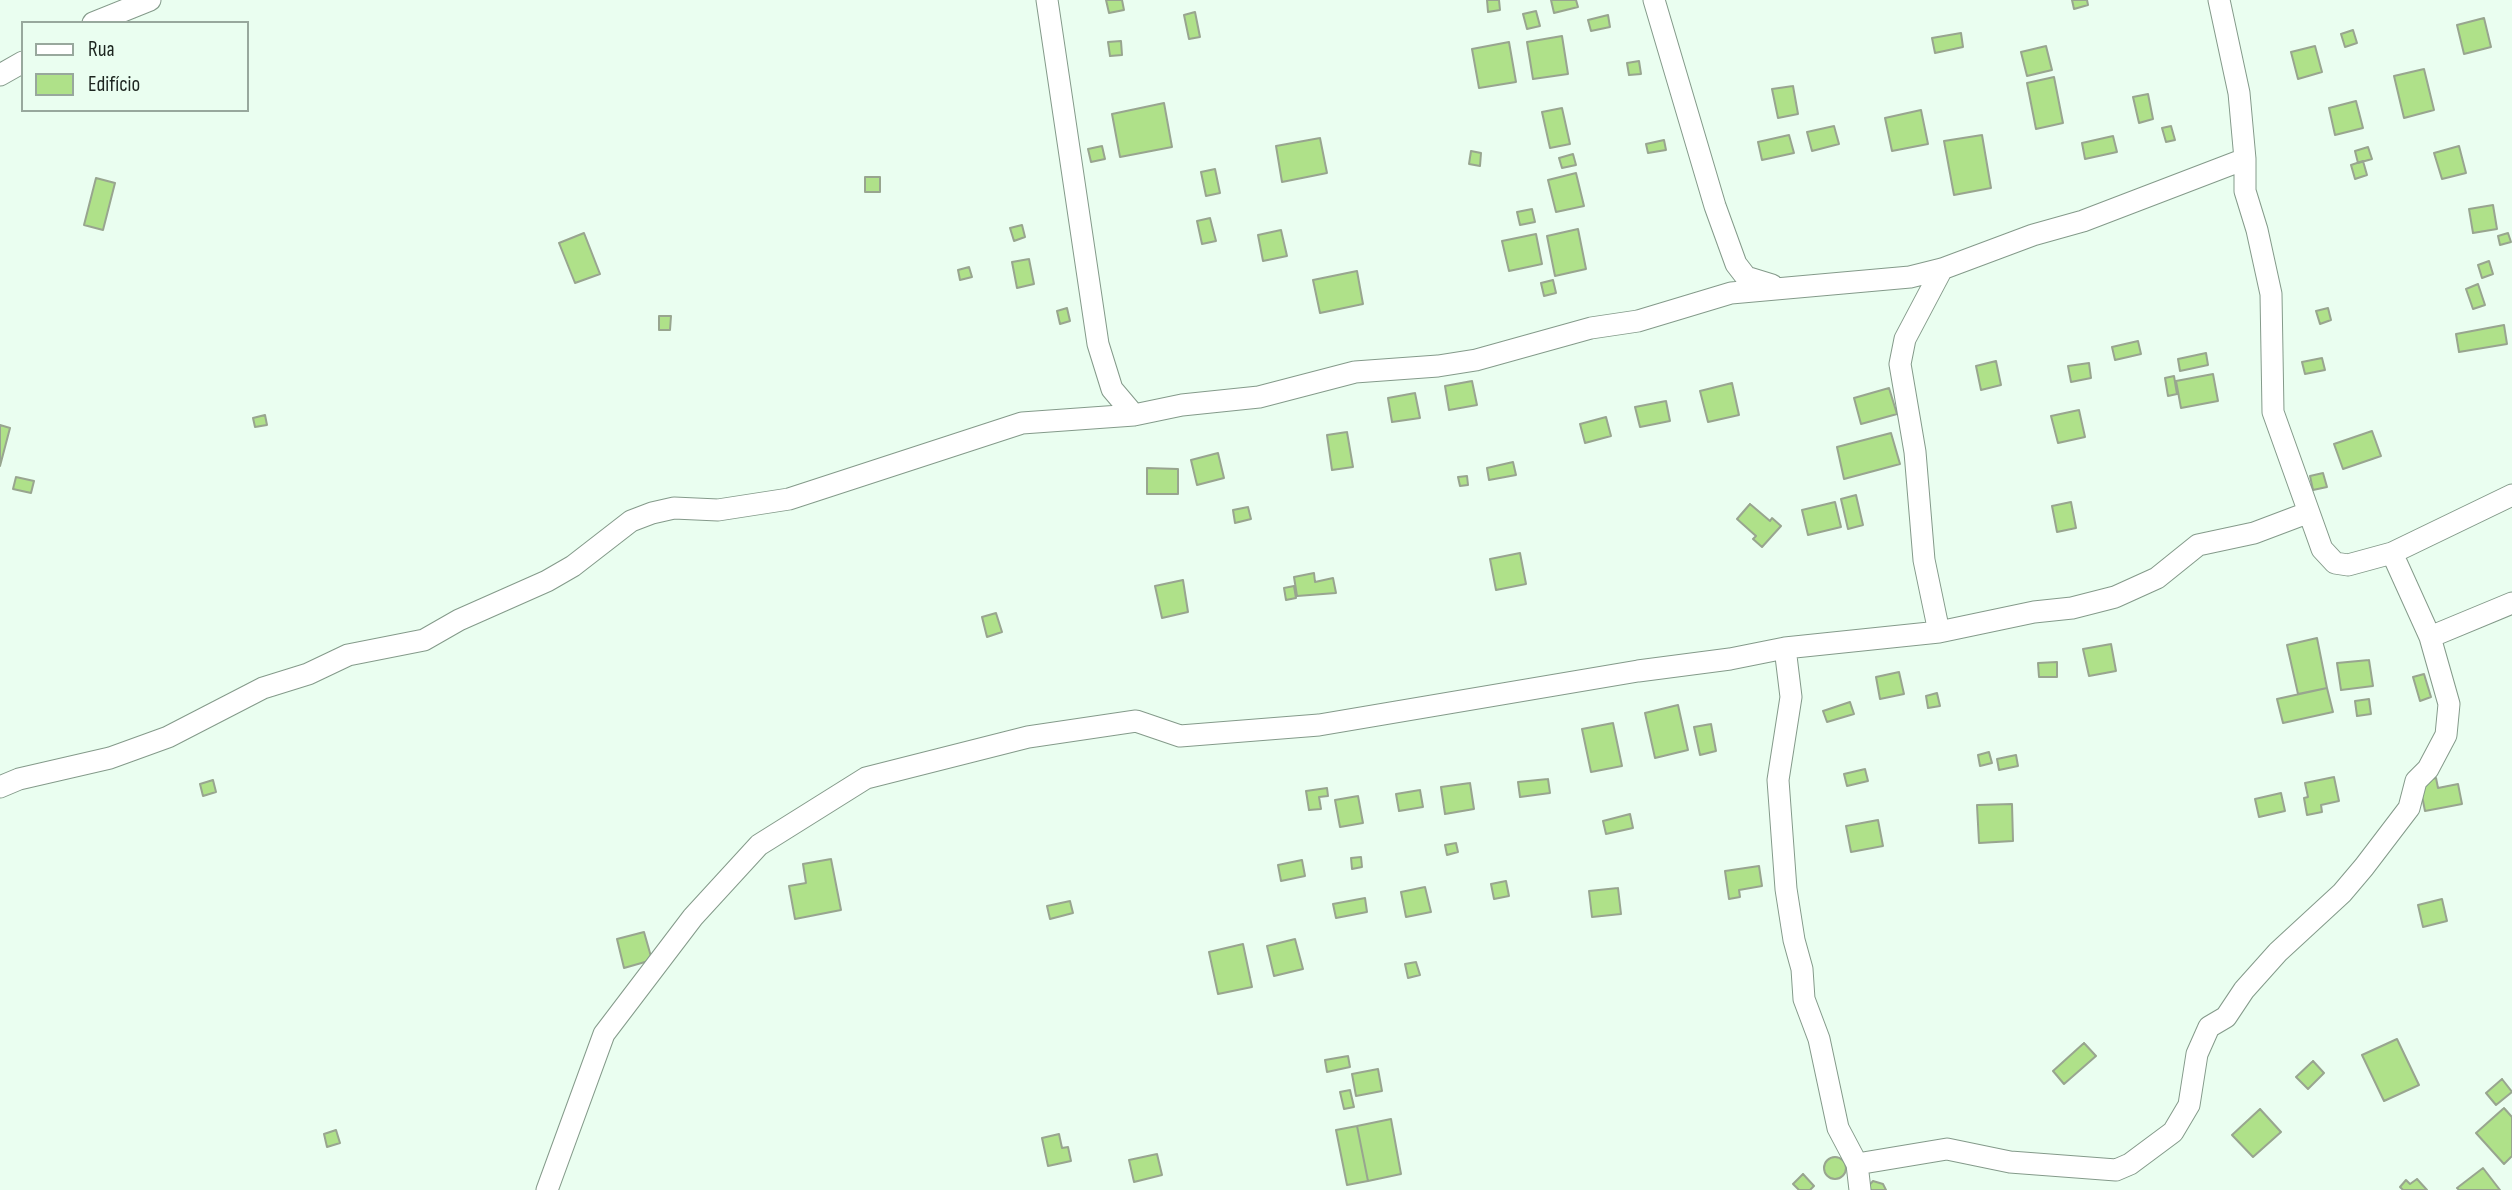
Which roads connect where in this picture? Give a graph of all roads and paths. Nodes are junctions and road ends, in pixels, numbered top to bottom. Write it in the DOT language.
graph roads {
  1 [pos="1047,0"];
  2 [pos="1654,0"];
  3 [pos="2219,0"];
  4 [pos="143,1"];
  5 [pos="98,21"];
  6 [pos="21,63"];
  7 [pos="0,75"];
  8 [pos="2245,159"];
  9 [pos="1942,269"];
  10 [pos="1777,286"];
  11 [pos="1134,415"];
  12 [pos="2512,495"];
  13 [pos="2307,513"];
  14 [pos="2392,553"];
  15 [pos="2512,604"];
  16 [pos="1939,632"];
  17 [pos="2430,637"];
  18 [pos="1785,648"];
  19 [pos="0,787"];
  20 [pos="1857,1164"];
  21 [pos="547,1190"];
  22 [pos="1860,1190"];
  1 -- 11 [label="street"];
  2 -- 10 [label="street"];
  3 -- 8 [label="street"];
  4 -- 5 [label="street"];
  6 -- 7 [label="street"];
  8 -- 9 [label="street"];
  8 -- 13 [label="street"];
  9 -- 10 [label="street"];
  9 -- 16 [label="street"];
  10 -- 11 [label="street"];
  11 -- 19 [label="street"];
  12 -- 14 [label="street"];
  13 -- 14 [label="street"];
  13 -- 16 [label="street"];
  14 -- 17 [label="street"];
  15 -- 17 [label="street"];
  16 -- 18 [label="street"];
  17 -- 20 [label="street"];
  18 -- 20 [label="street"];
  18 -- 21 [label="street"];
  20 -- 22 [label="street"];
}
